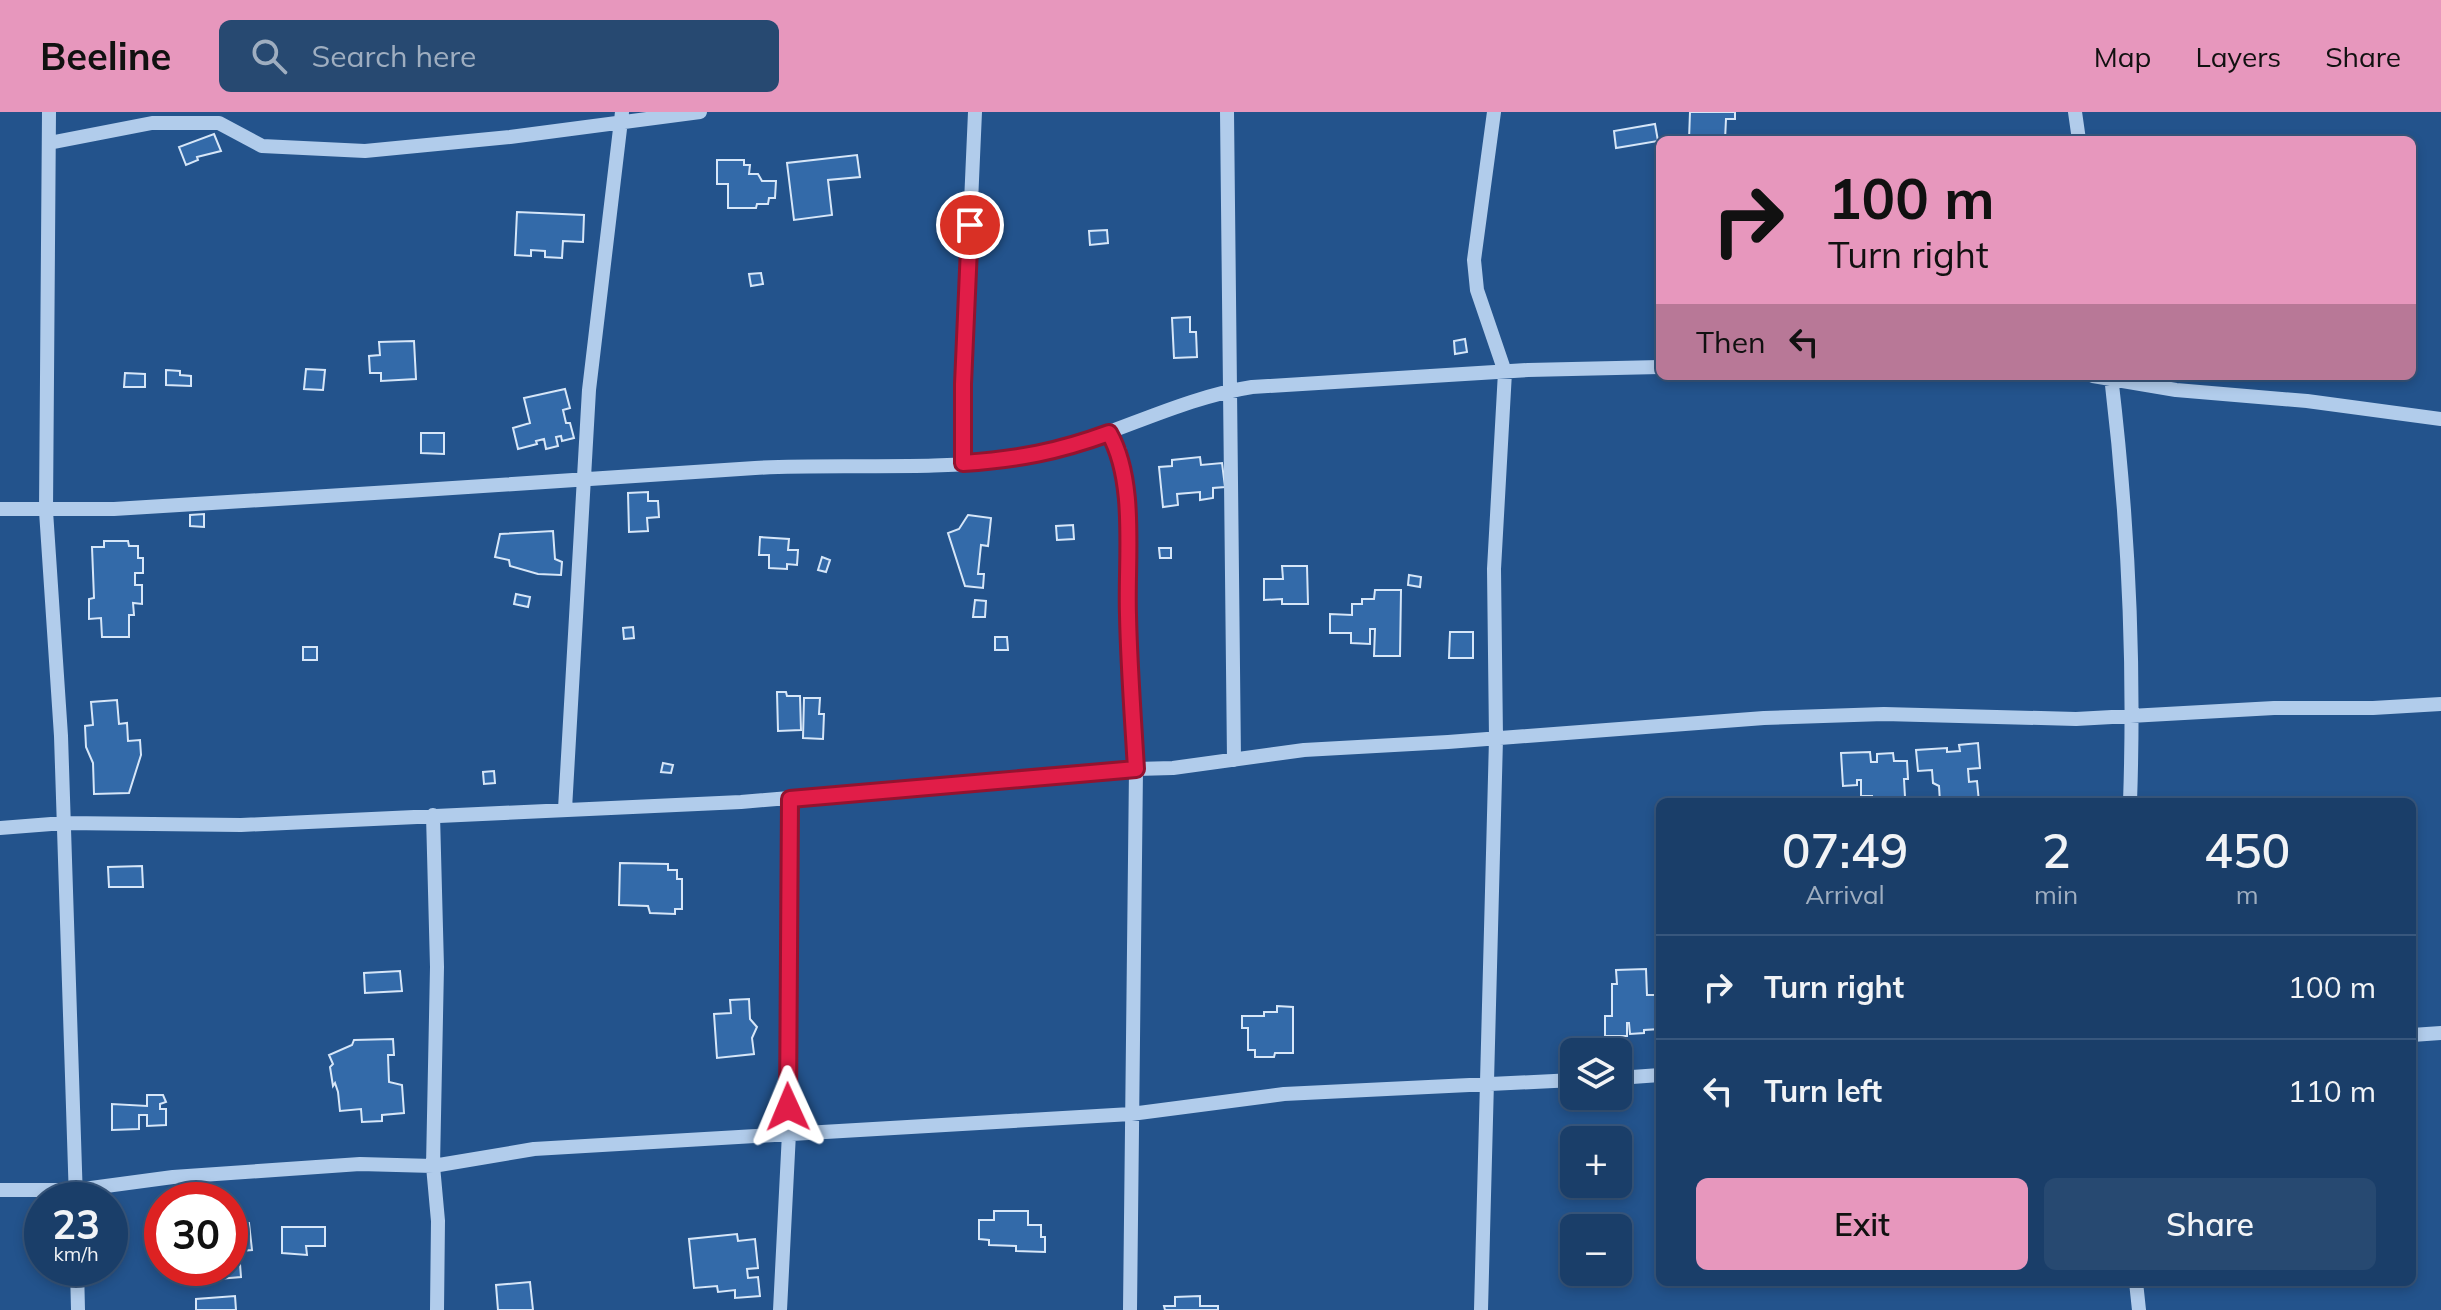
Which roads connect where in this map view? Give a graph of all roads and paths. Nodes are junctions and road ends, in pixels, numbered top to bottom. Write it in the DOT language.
graph roads {
  1 [pos="49,112"];
  2 [pos="700,112"];
  3 [pos="975,112"];
  4 [pos="1227,112"];
  5 [pos="1494,112"];
  6 [pos="2075,112"];
  7 [pos="622,117"];
  8 [pos="2078,136"];
  9 [pos="49,143"];
  10 [pos="1656,367"];
  11 [pos="1505,372"];
  12 [pos="2111,380"];
  13 [pos="2122,380"];
  14 [pos="1229,390"];
  15 [pos="2441,419"];
  16 [pos="1109,433"];
  17 [pos="963,463"];
  18 [pos="584,479"];
  19 [pos="0,509"];
  20 [pos="46,511"];
  21 [pos="2441,704"];
  22 [pos="2133,716"];
  23 [pos="1496,739"];
  24 [pos="1234,760"];
  25 [pos="1136,769"];
  26 [pos="2130,798"];
  27 [pos="790,799"];
  28 [pos="565,809"];
  29 [pos="433,815"];
  30 [pos="64,823"];
  31 [pos="0,828"];
  32 [pos="2441,1033"];
  33 [pos="2416,1035"];
  34 [pos="1656,1075"];
  35 [pos="1632,1077"];
  36 [pos="1560,1081"];
  37 [pos="1488,1085"];
  38 [pos="1131,1114"];
  39 [pos="789,1133"];
  40 [pos="433,1166"];
  41 [pos="76,1182"];
  42 [pos="128,1185"];
  43 [pos="0,1190"];
  44 [pos="24,1192"];
  45 [pos="77,1286"];
  46 [pos="2136,1286"];
  47 [pos="78,1310"];
  48 [pos="437,1310"];
  49 [pos="780,1310"];
  50 [pos="1130,1310"];
  51 [pos="1481,1310"];
  52 [pos="2139,1310"];
  1 -- 9 [label="street"];
  2 -- 7 [label="street"];
  3 -- 17 [label="street"];
  4 -- 14 [label="street"];
  5 -- 11 [label="street"];
  6 -- 8 [label="street"];
  7 -- 9 [label="street"];
  7 -- 18 [label="street"];
  9 -- 20 [label="street"];
  10 -- 11 [label="street"];
  11 -- 14 [label="street"];
  11 -- 23 [label="street"];
  12 -- 22 [label="street"];
  13 -- 15 [label="street"];
  14 -- 16 [label="street"];
  14 -- 24 [label="street"];
  16 -- 17 [label="street"];
  16 -- 25 [label="street"];
  17 -- 18 [label="street"];
  18 -- 20 [label="street"];
  18 -- 28 [label="street"];
  19 -- 20 [label="street"];
  20 -- 30 [label="street"];
  21 -- 22 [label="street"];
  22 -- 23 [label="street"];
  22 -- 26 [label="street"];
  23 -- 24 [label="street"];
  23 -- 37 [label="street"];
  24 -- 25 [label="street"];
  25 -- 27 [label="street"];
  25 -- 38 [label="street"];
  27 -- 28 [label="street"];
  27 -- 39 [label="street"];
  28 -- 29 [label="street"];
  29 -- 30 [label="street"];
  29 -- 40 [label="street"];
  30 -- 31 [label="street"];
  30 -- 41 [label="street"];
  32 -- 33 [label="street"];
  34 -- 35 [label="street"];
  36 -- 37 [label="street"];
  37 -- 38 [label="street"];
  37 -- 51 [label="street"];
  38 -- 39 [label="street"];
  38 -- 50 [label="street"];
  39 -- 40 [label="street"];
  39 -- 49 [label="street"];
  40 -- 42 [label="street"];
  40 -- 48 [label="street"];
  43 -- 44 [label="street"];
  45 -- 47 [label="street"];
  46 -- 52 [label="street"];
}
